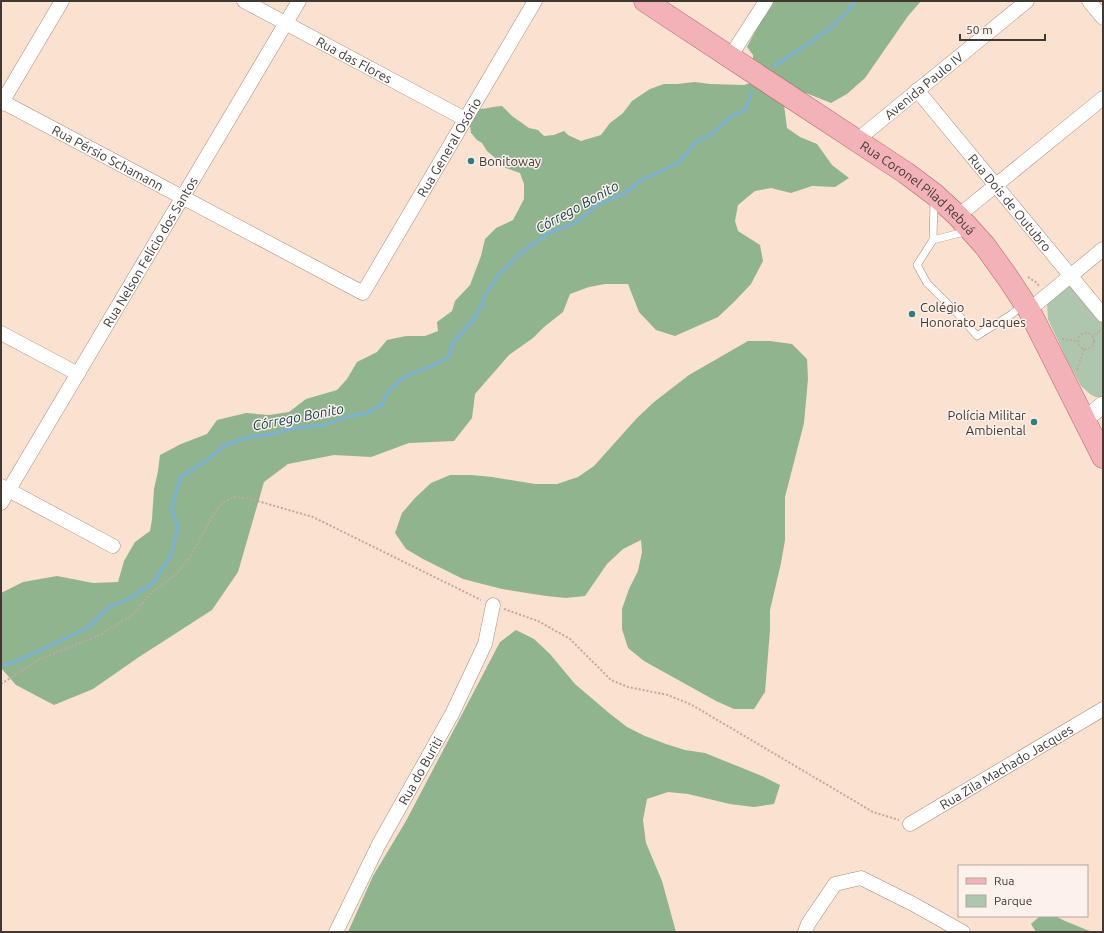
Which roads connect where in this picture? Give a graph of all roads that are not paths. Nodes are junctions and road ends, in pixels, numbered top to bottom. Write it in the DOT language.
graph roads {
  1 [pos="62,1"];
  2 [pos="244,1"];
  3 [pos="299,1"];
  4 [pos="535,1"];
  5 [pos="766,1"];
  6 [pos="1027,1"];
  7 [pos="1089,1"];
  8 [pos="647,2"];
  9 [pos="1103,18"];
  10 [pos="285,23"];
  11 [pos="730,57"];
  12 [pos="918,90"];
  13 [pos="1103,98"];
  14 [pos="1,102"];
  15 [pos="465,119"];
  16 [pos="857,140"];
  17 [pos="996,185"];
  18 [pos="934,194"];
  19 [pos="182,197"];
  20 [pos="964,223"];
  21 [pos="933,240"];
  22 [pos="1103,249"];
  23 [pos="1070,276"];
  24 [pos="363,292"];
  25 [pos="1027,307"];
  26 [pos="1103,315"];
  27 [pos="1,333"];
  28 [pos="78,374"];
  29 [pos="1103,405"];
  30 [pos="1093,429"];
  31 [pos="1103,457"];
  32 [pos="5,488"];
  33 [pos="1,503"];
  34 [pos="113,546"];
  35 [pos="493,605"];
  36 [pos="1103,709"];
  37 [pos="910,824"];
  38 [pos="336,932"];
  39 [pos="805,932"];
  40 [pos="963,932"];
  1 -- 14 [label="street"];
  2 -- 10 [label="street, Rua das Flores"];
  3 -- 10 [label="street, Rua Nelson Felício dos Santos"];
  4 -- 15 [label="street, Rua General Osório"];
  5 -- 11 [label="street"];
  6 -- 12 [label="street, Avenida Paulo IV"];
  7 -- 9 [label="street"];
  8 -- 11 [label="main road, Rua Coronel Pilad Rebuá"];
  10 -- 15 [label="street, Rua das Flores"];
  10 -- 19 [label="street, Rua Nelson Felício dos Santos"];
  11 -- 16 [label="main road, Rua Coronel Pilad Rebuá"];
  12 -- 16 [label="street, Avenida Paulo IV"];
  12 -- 17 [label="street, Rua Dois de Outubro"];
  13 -- 17 [label="street"];
  14 -- 19 [label="street, Rua Pérsio Schamann"];
  15 -- 24 [label="street, Rua General Osório"];
  16 -- 18 [label="main road, Rua Coronel Pilad Rebuá"];
  17 -- 20 [label="street"];
  17 -- 23 [label="street, Rua Dois de Outubro"];
  18 -- 20 [label="main road, Rua Coronel Pilad Rebuá"];
  18 -- 21 [label="lane"];
  19 -- 24 [label="street, Rua Pérsio Schamann"];
  19 -- 28 [label="street, Rua Nelson Felício dos Santos"];
  20 -- 21 [label="lane"];
  20 -- 25 [label="main road, Rua Coronel Pilad Rebuá"];
  21 -- 25 [label="lane"];
  22 -- 23 [label="street"];
  23 -- 25 [label="street"];
  23 -- 26 [label="street, Rua Dois de Outubro"];
  25 -- 30 [label="main road, Rua Coronel Pilad Rebuá"];
  27 -- 28 [label="street"];
  28 -- 32 [label="street, Rua Nelson Felício dos Santos"];
  29 -- 30 [label="street"];
  30 -- 31 [label="main road, Rua Coronel Pilad Rebuá"];
  32 -- 33 [label="street, Rua Nelson Felício dos Santos"];
  32 -- 34 [label="street"];
  35 -- 38 [label="street, Rua do Buriti"];
  36 -- 37 [label="street, Rua Zila Machado Jacques"];
  39 -- 40 [label="street"];
}
